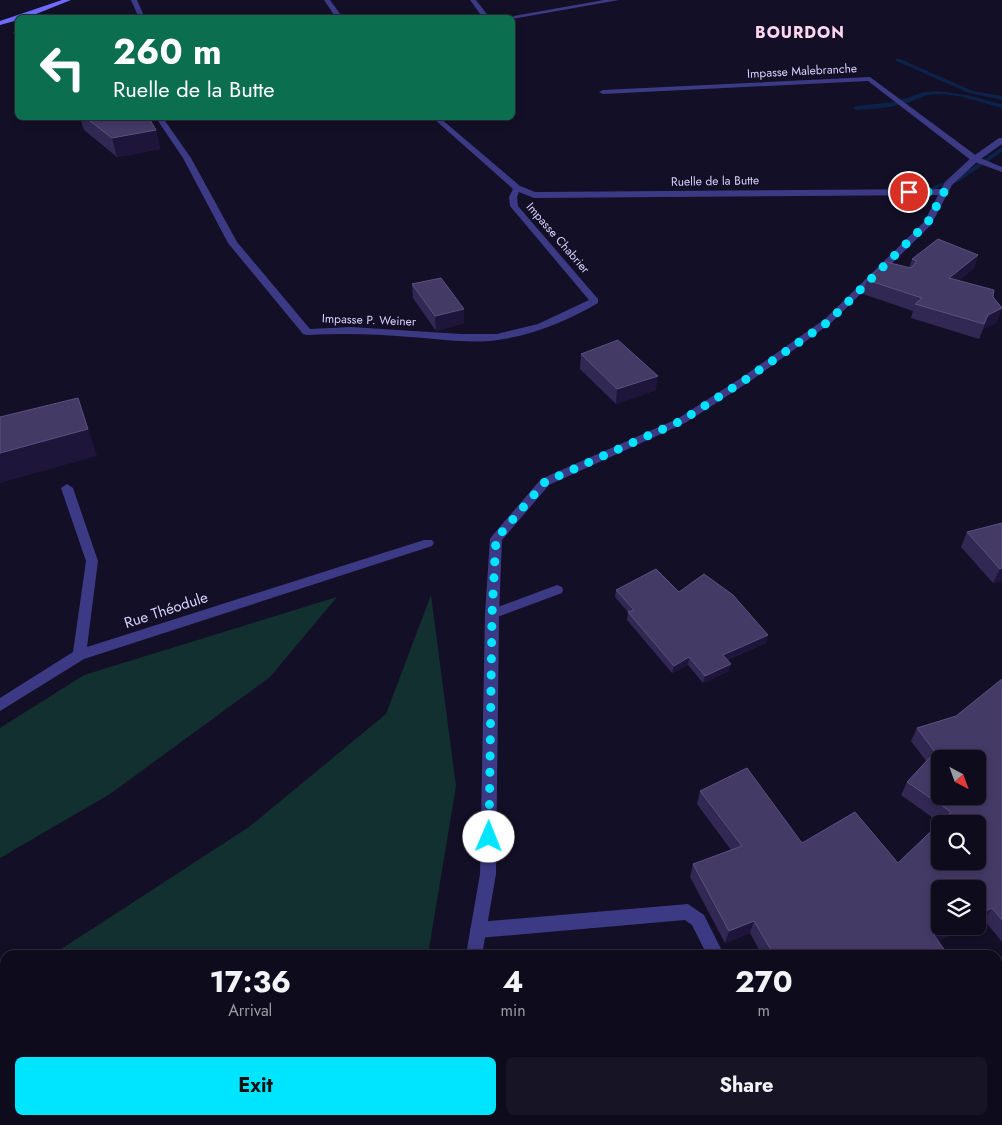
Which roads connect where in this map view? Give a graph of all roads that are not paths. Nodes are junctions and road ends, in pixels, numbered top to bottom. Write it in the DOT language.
graph roads {
  1 [pos="68,0"];
  2 [pos="134,0"];
  3 [pos="327,0"];
  4 [pos="472,0"];
  5 [pos="616,0"];
  6 [pos="26,15"];
  7 [pos="141,15"];
  8 [pos="338,15"];
  9 [pos="484,15"];
  10 [pos="515,17"];
  11 [pos="15,19"];
  12 [pos="0,22"];
  13 [pos="603,92"];
  14 [pos="161,120"];
  15 [pos="438,120"];
  16 [pos="1002,140"];
  17 [pos="975,159"];
  18 [pos="1002,170"];
  19 [pos="517,188"];
  20 [pos="944,192"];
  21 [pos="595,301"];
  22 [pos="67,488"];
  23 [pos="428,542"];
  24 [pos="557,590"];
  25 [pos="492,614"];
  26 [pos="79,655"];
  27 [pos="0,705"];
  28 [pos="478,930"];
  29 [pos="475,950"];
  30 [pos="713,950"];
  1 -- 6 [label="main road"];
  2 -- 7 [label="street"];
  3 -- 8 [label="street"];
  4 -- 9 [label="street"];
  5 -- 10 [label="street"];
  11 -- 12 [label="main road"];
  13 -- 17 [label="street, Impasse Malebranche"];
  14 -- 21 [label="street, Impasse P. Weiner"];
  15 -- 19 [label="street, Ruelle de la Butte"];
  16 -- 17 [label="street"];
  17 -- 18 [label="street, Impasse Malebranche"];
  17 -- 20 [label="street"];
  19 -- 20 [label="street, Ruelle de la Butte"];
  19 -- 21 [label="street, Impasse Chabrier"];
  20 -- 25 [label="street"];
  22 -- 26 [label="street"];
  23 -- 26 [label="street, Rue Théodule"];
  24 -- 25 [label="street"];
  25 -- 28 [label="street"];
  26 -- 27 [label="street, Rue Théodule"];
  28 -- 29 [label="street"];
  28 -- 30 [label="street"];
}
